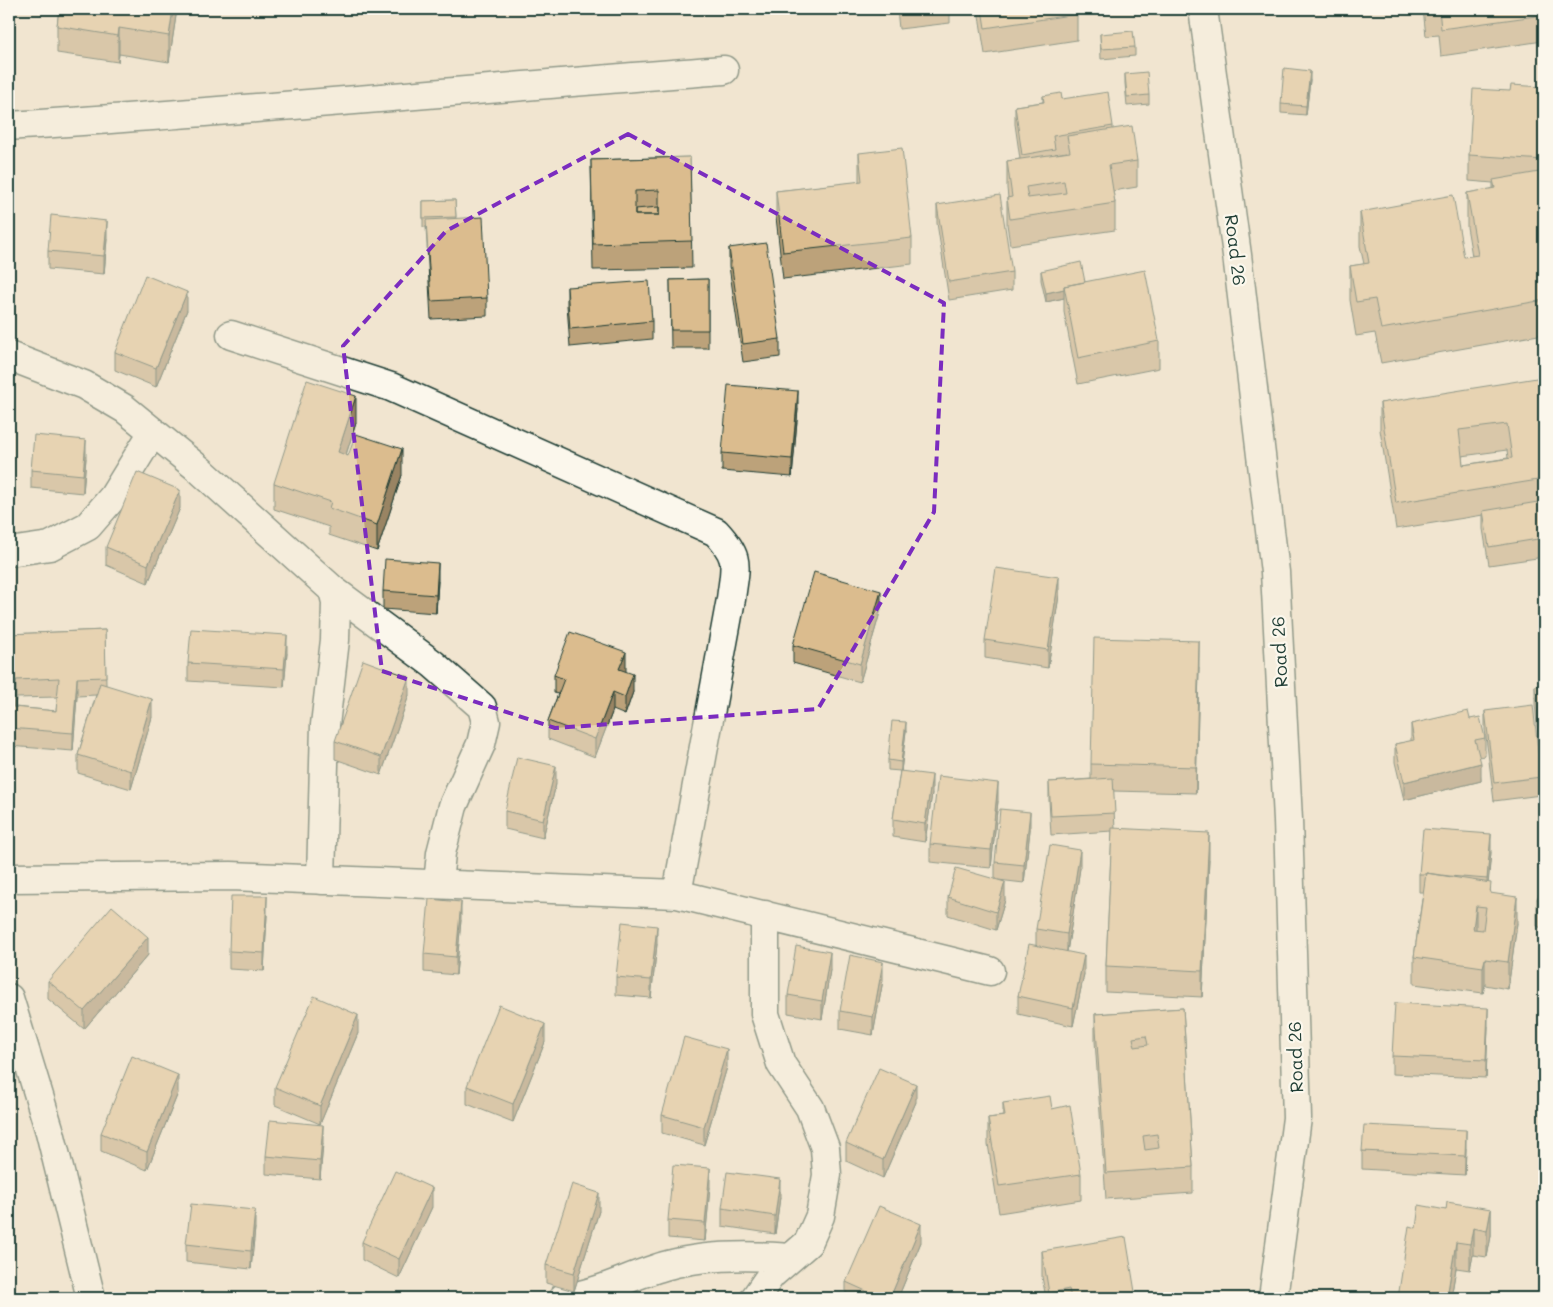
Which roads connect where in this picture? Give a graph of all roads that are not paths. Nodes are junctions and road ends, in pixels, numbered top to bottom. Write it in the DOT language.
graph roads {
  1 [pos="1203,9"];
  2 [pos="724,70"];
  3 [pos="9,126"];
  4 [pos="231,335"];
  5 [pos="9,356"];
  6 [pos="153,432"];
  7 [pos="9,552"];
  8 [pos="334,590"];
  9 [pos="9,878"];
  10 [pos="321,880"];
  11 [pos="438,884"];
  12 [pos="678,894"];
  13 [pos="765,915"];
  14 [pos="990,971"];
  15 [pos="9,998"];
  16 [pos="790,1258"];
  17 [pos="91,1298"];
  18 [pos="563,1298"];
  19 [pos="755,1298"];
  20 [pos="1273,1298"];
  1 -- 20 [label="street, Road 26"];
  2 -- 3 [label="street"];
  4 -- 12 [label="street"];
  5 -- 6 [label="street"];
  6 -- 7 [label="street"];
  6 -- 8 [label="street"];
  8 -- 10 [label="street"];
  8 -- 11 [label="street"];
  9 -- 10 [label="street"];
  10 -- 11 [label="street"];
  11 -- 12 [label="street"];
  12 -- 13 [label="street"];
  13 -- 14 [label="street"];
  13 -- 16 [label="street"];
  15 -- 17 [label="street"];
  16 -- 18 [label="street"];
  16 -- 19 [label="street"];
}
